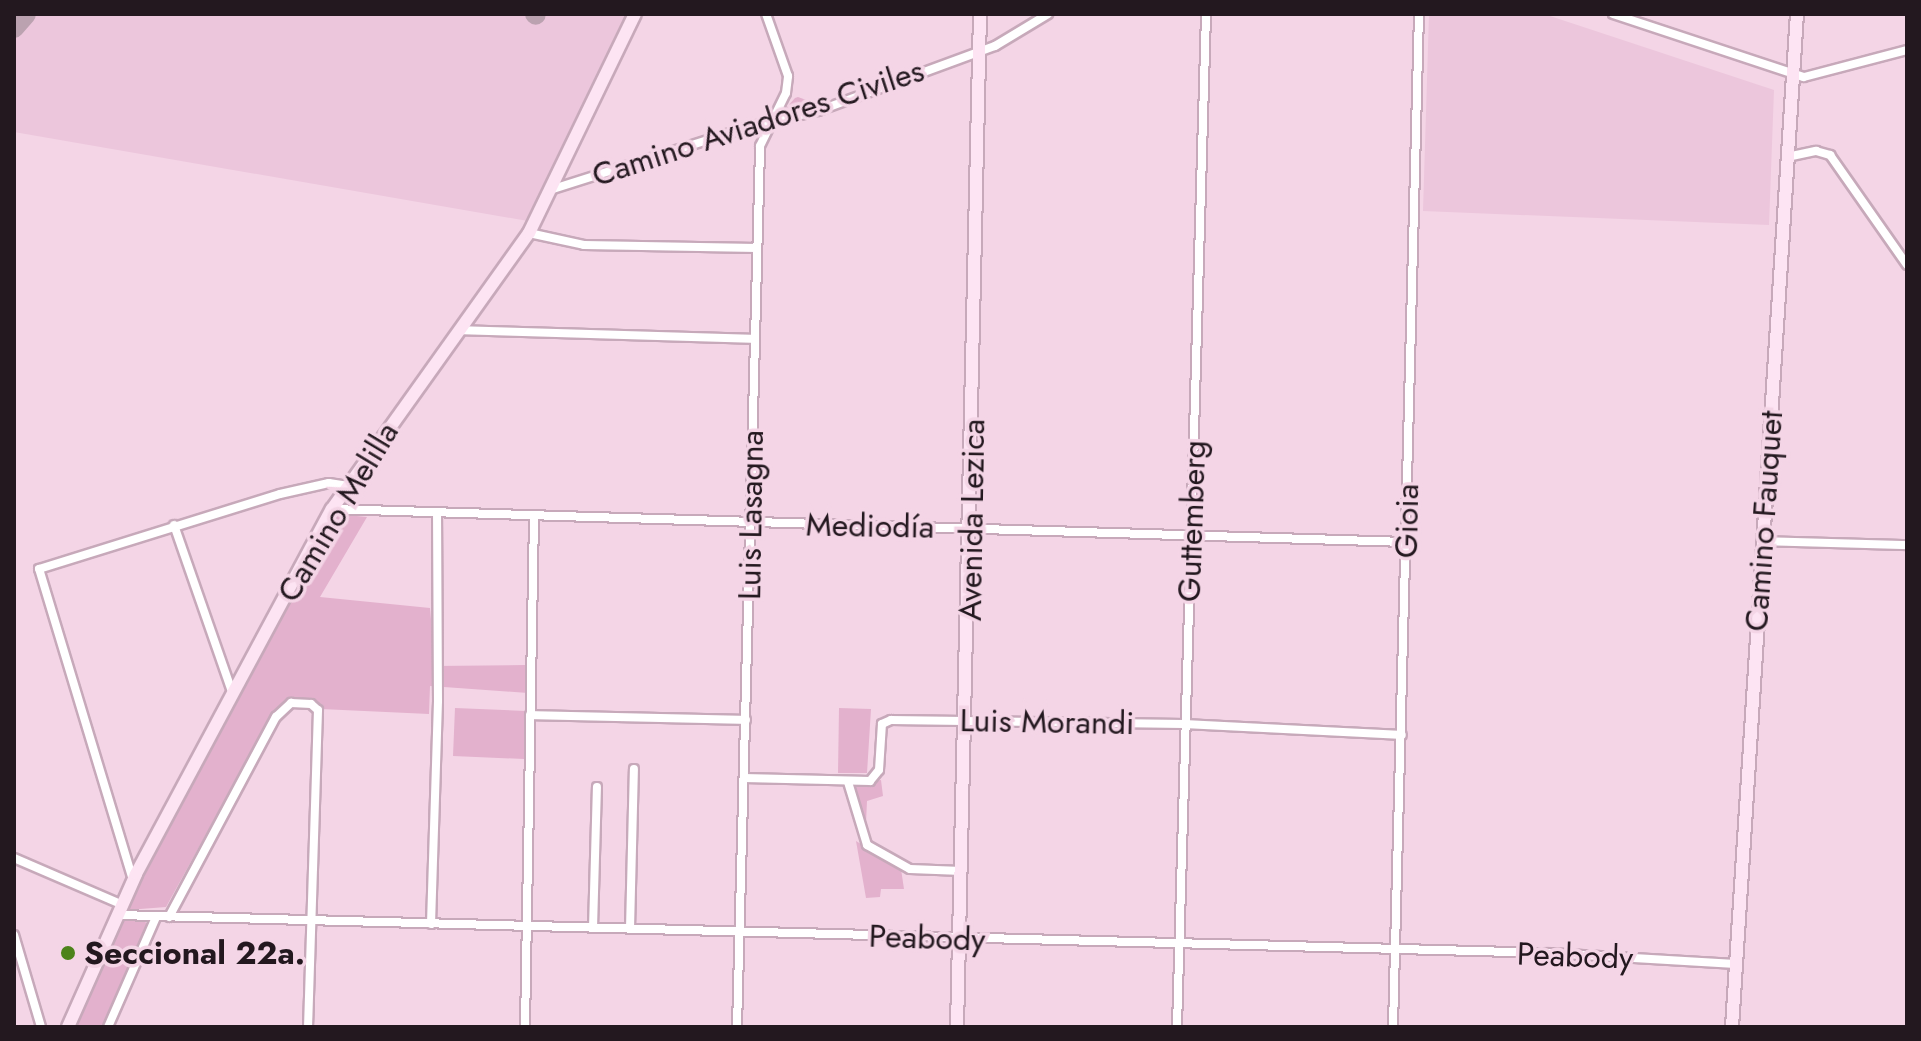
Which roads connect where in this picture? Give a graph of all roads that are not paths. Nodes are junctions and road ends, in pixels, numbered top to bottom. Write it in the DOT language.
graph roads {
  1 [pos="635,14"];
  2 [pos="766,14"];
  3 [pos="980,14"];
  4 [pos="1048,14"];
  5 [pos="1206,14"];
  6 [pos="1419,14"];
  7 [pos="1613,14"];
  8 [pos="1797,14"];
  9 [pos="983,49"];
  10 [pos="1907,50"];
  11 [pos="1793,74"];
  12 [pos="766,125"];
  13 [pos="1787,157"];
  14 [pos="553,189"];
  15 [pos="529,233"];
  16 [pos="757,248"];
  17 [pos="1907,265"];
  18 [pos="458,330"];
  19 [pos="755,339"];
  20 [pos="347,486"];
  21 [pos="332,509"];
  22 [pos="437,514"];
  23 [pos="534,519"];
  24 [pos="751,523"];
  25 [pos="174,525"];
  26 [pos="972,528"];
  27 [pos="1192,534"];
  28 [pos="1763,541"];
  29 [pos="1407,542"];
  30 [pos="1907,545"];
  31 [pos="233,694"];
  32 [pos="530,715"];
  33 [pos="746,720"];
  34 [pos="967,721"];
  35 [pos="1184,724"];
  36 [pos="1402,735"];
  37 [pos="634,769"];
  38 [pos="744,778"];
  39 [pos="848,782"];
  40 [pos="597,787"];
  41 [pos="14,858"];
  42 [pos="962,871"];
  43 [pos="133,881"];
  44 [pos="120,910"];
  45 [pos="156,917"];
  46 [pos="169,917"];
  47 [pos="310,921"];
  48 [pos="431,924"];
  49 [pos="527,927"];
  50 [pos="593,928"];
  51 [pos="630,929"];
  52 [pos="739,932"];
  53 [pos="14,935"];
  54 [pos="960,939"];
  55 [pos="1179,944"];
  56 [pos="1395,952"];
  57 [pos="1736,964"];
  58 [pos="41,1027"];
  59 [pos="68,1027"];
  60 [pos="108,1027"];
  61 [pos="308,1027"];
  62 [pos="525,1027"];
  63 [pos="737,1027"];
  64 [pos="957,1027"];
  65 [pos="1177,1027"];
  66 [pos="1393,1027"];
  67 [pos="1732,1027"];
  1 -- 14 [label="street, Camino Melilla"];
  2 -- 12 [label="street, Luis Lasagna"];
  3 -- 9 [label="street, Avenida Lezica"];
  4 -- 9 [label="street, Camino Aviadores Civiles"];
  5 -- 27 [label="street, Guttemberg"];
  6 -- 29 [label="street, Gioia"];
  7 -- 11 [label="street"];
  8 -- 11 [label="street, Camino Fauquet"];
  9 -- 12 [label="street, Camino Aviadores Civiles"];
  9 -- 26 [label="street, Avenida Lezica"];
  10 -- 11 [label="street"];
  11 -- 13 [label="street, Camino Fauquet"];
  12 -- 14 [label="street, Camino Aviadores Civiles"];
  12 -- 16 [label="street, Luis Lasagna"];
  13 -- 17 [label="street"];
  13 -- 28 [label="street, Camino Fauquet"];
  14 -- 15 [label="street, Camino Melilla"];
  15 -- 16 [label="street"];
  15 -- 18 [label="street, Camino Melilla"];
  16 -- 19 [label="street, Luis Lasagna"];
  18 -- 19 [label="street"];
  18 -- 20 [label="street, Camino Melilla"];
  19 -- 24 [label="street, Luis Lasagna"];
  20 -- 21 [label="street, Camino Melilla"];
  20 -- 25 [label="street"];
  21 -- 22 [label="street, Mediodía"];
  21 -- 31 [label="street, Camino Melilla"];
  22 -- 23 [label="street, Mediodía"];
  22 -- 48 [label="street"];
  23 -- 24 [label="street, Mediodía"];
  23 -- 32 [label="street"];
  24 -- 26 [label="street, Mediodía"];
  24 -- 33 [label="street, Luis Lasagna"];
  25 -- 31 [label="street"];
  25 -- 43 [label="street"];
  26 -- 27 [label="street, Mediodía"];
  26 -- 34 [label="street, Avenida Lezica"];
  27 -- 29 [label="street, Mediodía"];
  27 -- 35 [label="street, Guttemberg"];
  28 -- 30 [label="street"];
  28 -- 57 [label="street, Camino Fauquet"];
  29 -- 36 [label="street, Gioia"];
  31 -- 43 [label="street, Camino Melilla"];
  32 -- 33 [label="street"];
  32 -- 49 [label="street"];
  33 -- 38 [label="street, Luis Lasagna"];
  34 -- 35 [label="street, Luis Morandi"];
  34 -- 39 [label="street, Luis Morandi"];
  34 -- 42 [label="street, Avenida Lezica"];
  35 -- 36 [label="street, Luis Morandi"];
  35 -- 55 [label="street, Guttemberg"];
  36 -- 56 [label="street, Gioia"];
  37 -- 51 [label="street"];
  38 -- 39 [label="street, Luis Morandi"];
  38 -- 52 [label="street, Luis Lasagna"];
  39 -- 42 [label="street"];
  40 -- 50 [label="street"];
  41 -- 44 [label="street"];
  42 -- 54 [label="street, Avenida Lezica"];
  43 -- 44 [label="street, Camino Melilla"];
  44 -- 45 [label="street, Peabody"];
  44 -- 59 [label="street, Camino Melilla"];
  45 -- 46 [label="street, Peabody"];
  45 -- 60 [label="street"];
  46 -- 47 [label="street, Peabody"];
  46 -- 47 [label="street"];
  47 -- 48 [label="street, Peabody"];
  47 -- 61 [label="street"];
  48 -- 49 [label="street, Peabody"];
  49 -- 50 [label="street, Peabody"];
  49 -- 62 [label="street"];
  50 -- 51 [label="street, Peabody"];
  51 -- 52 [label="street, Peabody"];
  52 -- 54 [label="street, Peabody"];
  52 -- 63 [label="street, Luis Lasagna"];
  53 -- 58 [label="street"];
  54 -- 55 [label="street, Peabody"];
  54 -- 64 [label="street, Avenida Lezica"];
  55 -- 56 [label="street, Peabody"];
  55 -- 65 [label="street, Guttemberg"];
  56 -- 57 [label="street, Peabody"];
  56 -- 66 [label="street, Gioia"];
  57 -- 67 [label="street, Camino Fauquet"];
}
